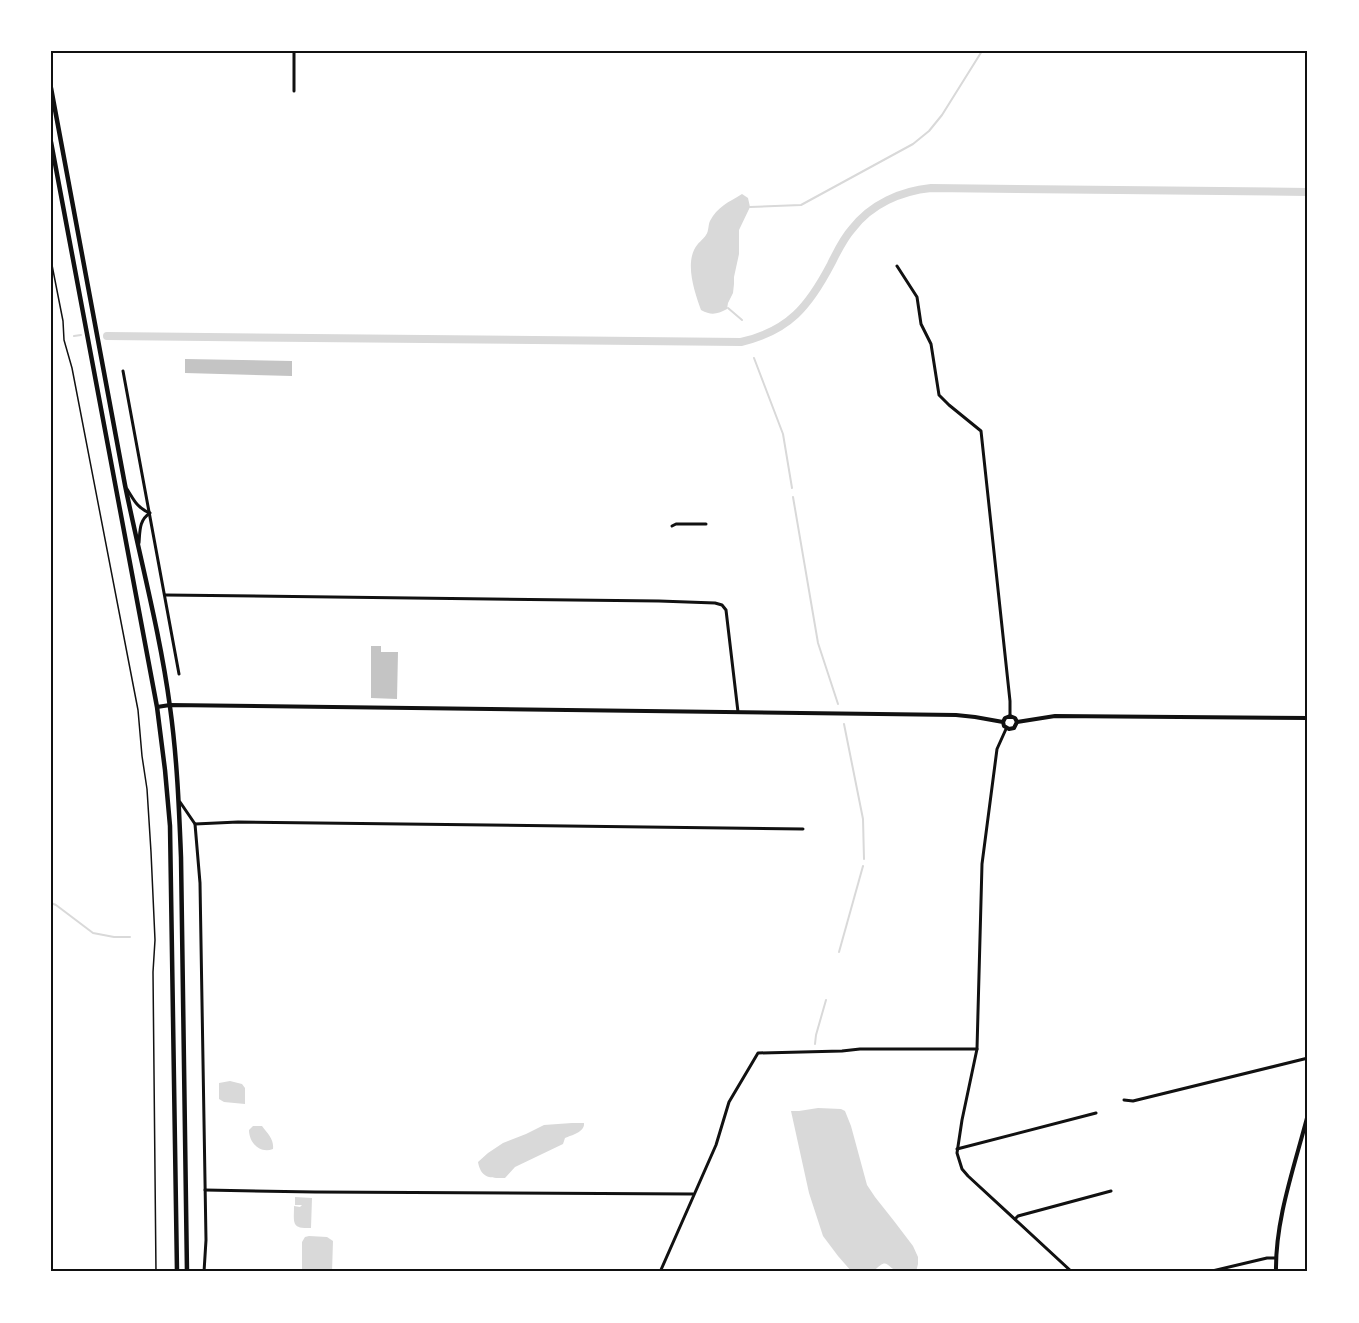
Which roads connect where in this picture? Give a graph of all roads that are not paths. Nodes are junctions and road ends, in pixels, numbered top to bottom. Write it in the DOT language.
graph roads {
  1 [pos="294,51"];
  2 [pos="51,88"];
  3 [pos="294,91"];
  4 [pos="51,142"];
  5 [pos="897,266"];
  6 [pos="123,371"];
  7 [pos="125,485"];
  8 [pos="150,513"];
  9 [pos="706,524"];
  10 [pos="672,526"];
  11 [pos="139,547"];
  12 [pos="165,595"];
  13 [pos="179,674"];
  14 [pos="170,705"];
  15 [pos="156,707"];
  16 [pos="738,712"];
  17 [pos="1010,716"];
  18 [pos="1308,718"];
  19 [pos="1003,722"];
  20 [pos="1017,722"];
  21 [pos="1006,729"];
  22 [pos="179,801"];
  23 [pos="195,824"];
  24 [pos="803,829"];
  25 [pos="977,1049"];
  26 [pos="1308,1058"];
  27 [pos="1124,1100"];
  28 [pos="1096,1113"];
  29 [pos="1308,1114"];
  30 [pos="957,1149"];
  31 [pos="205,1190"];
  32 [pos="1111,1191"];
  33 [pos="693,1194"];
  34 [pos="1015,1219"];
  35 [pos="1276,1258"];
  36 [pos="177,1272"];
  37 [pos="187,1272"];
  38 [pos="204,1272"];
  39 [pos="660,1272"];
  40 [pos="1072,1272"];
  41 [pos="1208,1272"];
  42 [pos="1276,1272"];
  1 -- 3 [label="street"];
  2 -- 7 [label="main road"];
  4 -- 15 [label="main road"];
  5 -- 17 [label="street"];
  6 -- 8 [label="street"];
  7 -- 8 [label="street"];
  7 -- 11 [label="main road"];
  8 -- 11 [label="street"];
  8 -- 12 [label="street"];
  9 -- 10 [label="street"];
  11 -- 14 [label="main road"];
  12 -- 13 [label="street"];
  12 -- 16 [label="street"];
  14 -- 15 [label="street"];
  14 -- 16 [label="street"];
  14 -- 22 [label="main road"];
  15 -- 36 [label="main road"];
  16 -- 19 [label="street"];
  17 -- 19 [label="street"];
  17 -- 20 [label="street"];
  18 -- 20 [label="street"];
  19 -- 21 [label="street"];
  20 -- 21 [label="street"];
  21 -- 25 [label="street"];
  22 -- 23 [label="street"];
  22 -- 37 [label="main road"];
  23 -- 24 [label="street"];
  23 -- 31 [label="street"];
  25 -- 30 [label="street"];
  25 -- 33 [label="street"];
  26 -- 27 [label="street"];
  28 -- 30 [label="street"];
  29 -- 35 [label="street"];
  30 -- 34 [label="street"];
  31 -- 33 [label="street"];
  31 -- 38 [label="street"];
  32 -- 34 [label="street"];
  33 -- 39 [label="street"];
  34 -- 40 [label="street"];
  35 -- 41 [label="street"];
  35 -- 42 [label="street"];
}
